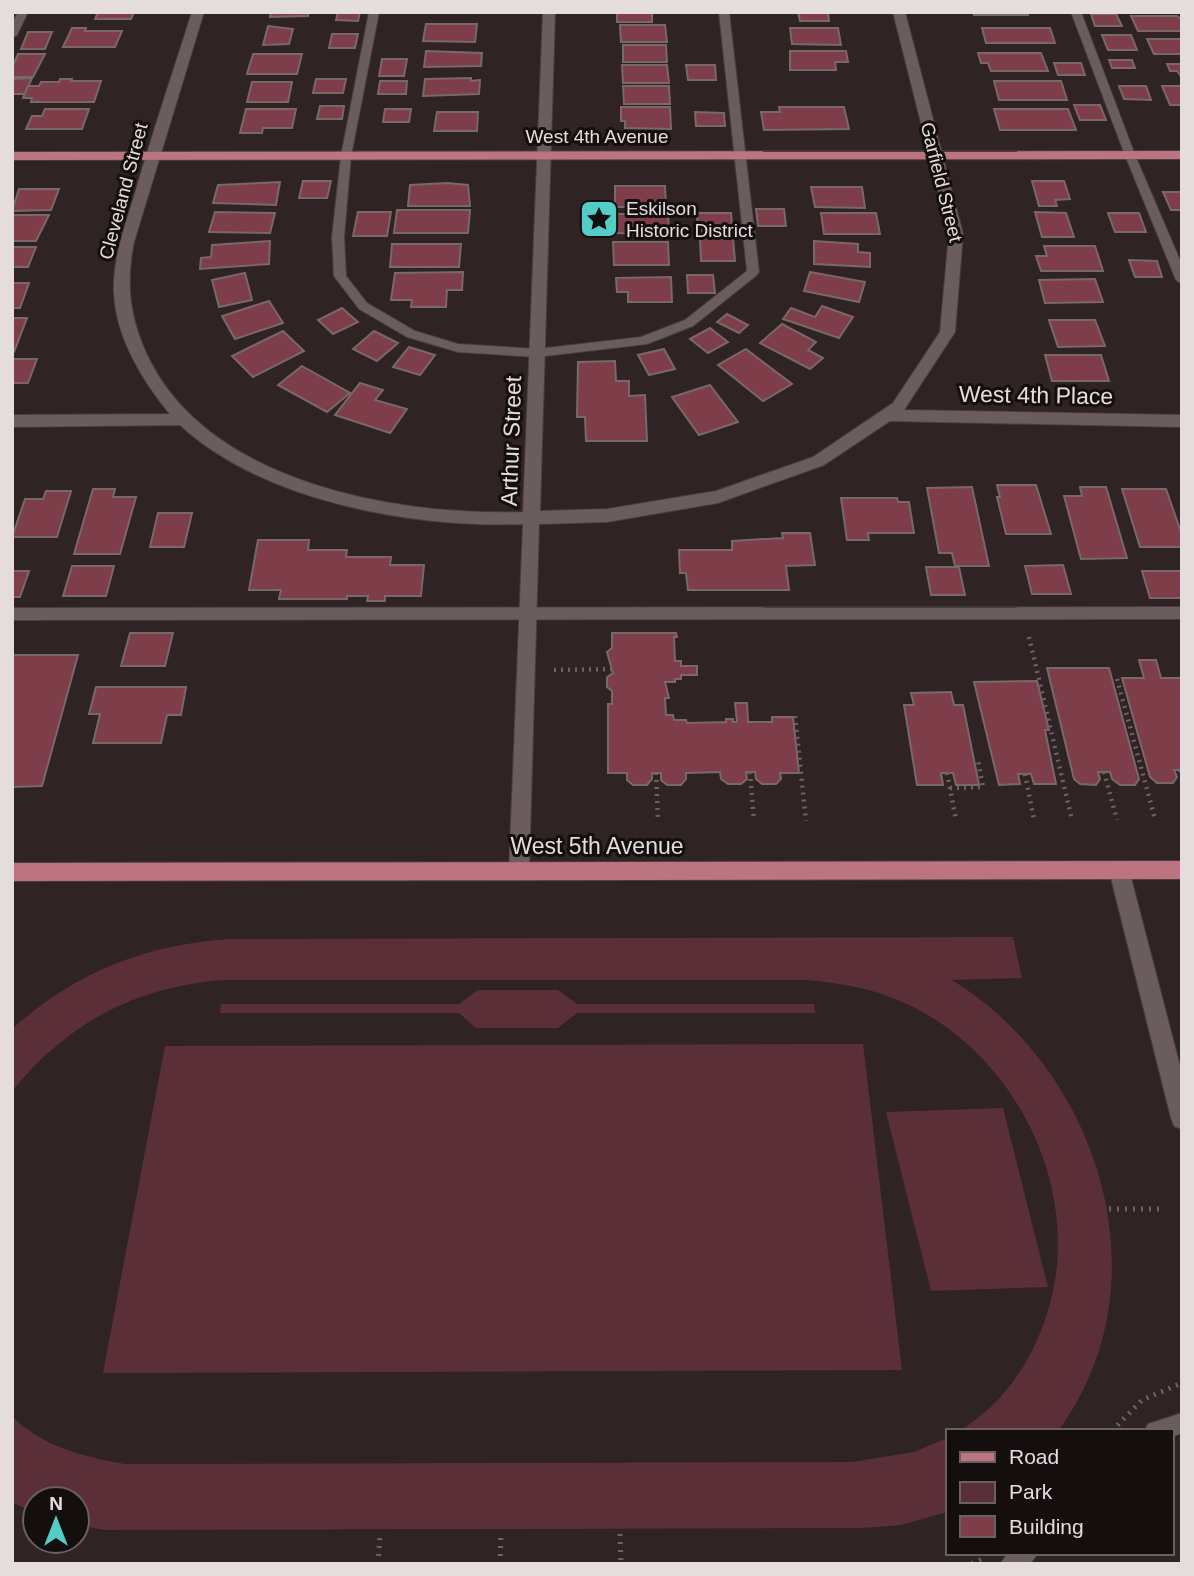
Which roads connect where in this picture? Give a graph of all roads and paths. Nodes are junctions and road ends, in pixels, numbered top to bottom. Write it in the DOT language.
graph roads {
  1 [pos="23,12"];
  2 [pos="198,12"];
  3 [pos="374,12"];
  4 [pos="549,12"];
  5 [pos="724,12"];
  6 [pos="899,12"];
  7 [pos="1076,12"];
  8 [pos="12,35"];
  9 [pos="544,155"];
  10 [pos="741,155"];
  11 [pos="936,155"];
  12 [pos="1130,155"];
  13 [pos="1182,155"];
  14 [pos="12,156"];
  15 [pos="152,156"];
  16 [pos="346,156"];
  17 [pos="1182,280"];
  18 [pos="537,353"];
  19 [pos="889,415"];
  20 [pos="183,419"];
  21 [pos="12,421"];
  22 [pos="1182,421"];
  23 [pos="531,518"];
  24 [pos="528,612"];
  25 [pos="1182,613"];
  26 [pos="12,614"];
  27 [pos="1023,614"];
  28 [pos="613,669"];
  29 [pos="526,670"];
  30 [pos="1117,679"];
  31 [pos="795,716"];
  32 [pos="978,760"];
  33 [pos="750,772"];
  34 [pos="1104,772"];
  35 [pos="656,773"];
  36 [pos="947,773"];
  37 [pos="1025,774"];
  38 [pos="950,788"];
  39 [pos="1156,819"];
  40 [pos="956,820"];
  41 [pos="1034,820"];
  42 [pos="1072,820"];
  43 [pos="1116,820"];
  44 [pos="658,821"];
  45 [pos="754,821"];
  46 [pos="806,821"];
  47 [pos="1119,870"];
  48 [pos="1182,870"];
  49 [pos="519,871"];
  50 [pos="12,872"];
  51 [pos="1182,1118"];
  52 [pos="1109,1209"];
  53 [pos="1161,1209"];
  54 [pos="1182,1423"];
  55 [pos="1162,1429"];
  56 [pos="501,1533"];
  57 [pos="620,1534"];
  58 [pos="380,1536"];
  59 [pos="378,1564"];
  60 [pos="500,1564"];
  61 [pos="621,1564"];
  1 -- 8 [label="lane"];
  2 -- 15 [label="street, Cleveland Street"];
  3 -- 16 [label="lane"];
  4 -- 9 [label="street, Arthur Street"];
  5 -- 10 [label="lane"];
  6 -- 11 [label="street, Garfield Street"];
  7 -- 12 [label="lane"];
  9 -- 10 [label="main road, West 4th Avenue"];
  9 -- 16 [label="main road, West 4th Avenue"];
  9 -- 18 [label="street, Arthur Street"];
  10 -- 11 [label="main road, West 4th Avenue"];
  10 -- 18 [label="lane"];
  11 -- 12 [label="main road, West 4th Avenue"];
  11 -- 19 [label="street, Garfield Street"];
  12 -- 13 [label="main road, West 4th Avenue"];
  12 -- 17 [label="lane"];
  14 -- 15 [label="main road, West 4th Avenue"];
  15 -- 16 [label="main road, West 4th Avenue"];
  15 -- 20 [label="street, Cleveland Street"];
  16 -- 18 [label="lane"];
  18 -- 23 [label="street, Arthur Street"];
  19 -- 22 [label="street, West 4th Place"];
  19 -- 23 [label="street, Garfield Street"];
  20 -- 21 [label="street"];
  20 -- 23 [label="street, Cleveland Street"];
  23 -- 24 [label="street, Arthur Street"];
  24 -- 26 [label="lane"];
  24 -- 27 [label="lane"];
  24 -- 29 [label="street, Arthur Street"];
  25 -- 27 [label="lane"];
  27 -- 42 [label="path"];
  28 -- 29 [label="path"];
  29 -- 49 [label="street, Arthur Street"];
  30 -- 39 [label="path"];
  31 -- 46 [label="path"];
  32 -- 38 [label="path"];
  33 -- 45 [label="path"];
  34 -- 43 [label="path"];
  35 -- 44 [label="path"];
  36 -- 38 [label="path"];
  37 -- 41 [label="path"];
  38 -- 40 [label="path"];
  47 -- 48 [label="main road, West 5th Avenue"];
  47 -- 49 [label="main road, West 5th Avenue"];
  47 -- 51 [label="street"];
  49 -- 50 [label="main road, West 5th Avenue"];
  52 -- 53 [label="path"];
  54 -- 55 [label="lane"];
  56 -- 60 [label="path"];
  57 -- 61 [label="path"];
  58 -- 59 [label="path"];
}
